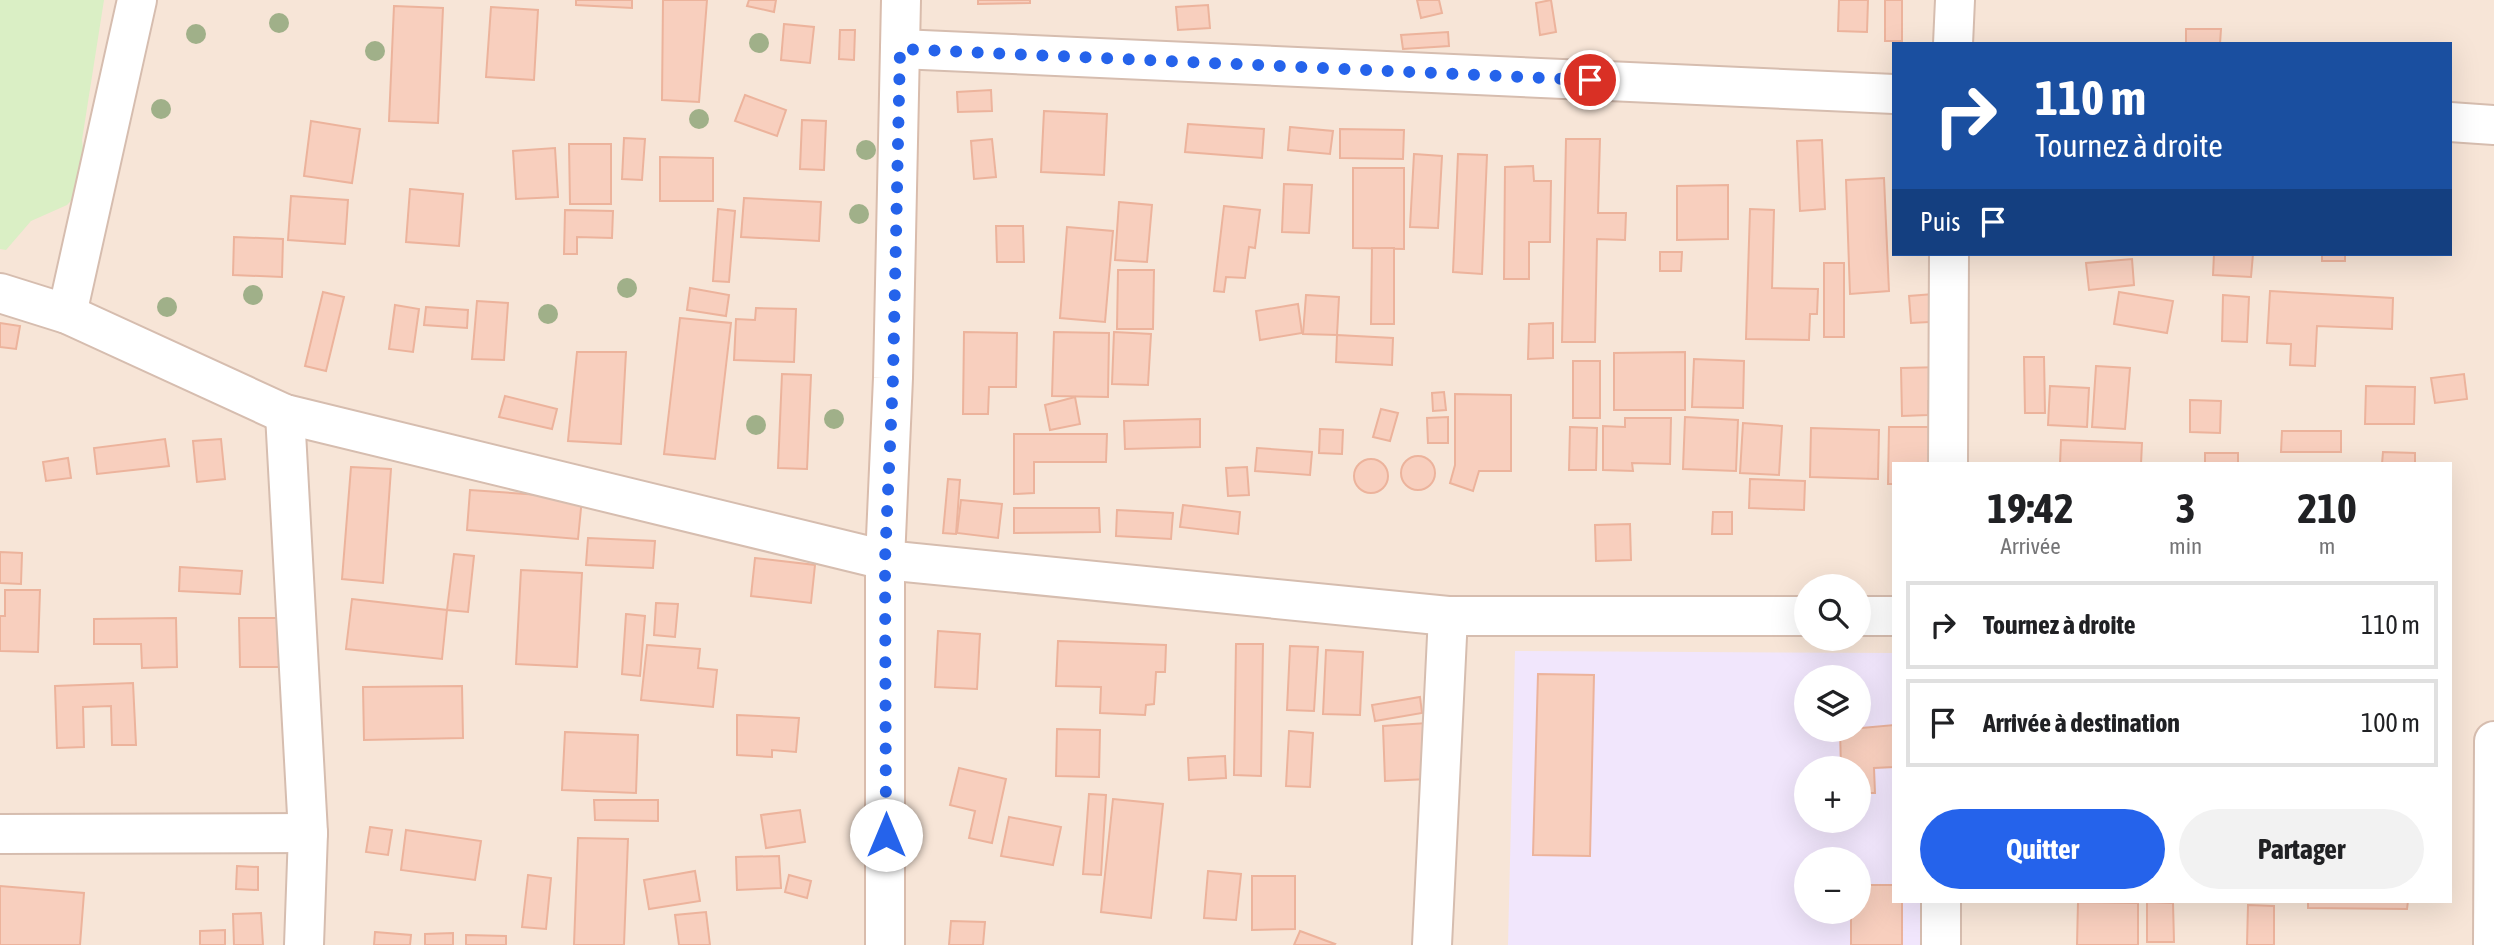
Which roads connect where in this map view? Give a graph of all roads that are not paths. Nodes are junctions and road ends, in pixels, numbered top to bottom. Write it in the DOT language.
graph roads {
  1 [pos="137,0"];
  2 [pos="901,0"];
  3 [pos="1955,0"];
  4 [pos="1952,42"];
  5 [pos="900,49"];
  6 [pos="1892,94"];
  7 [pos="2452,122"];
  8 [pos="2494,125"];
  9 [pos="1949,256"];
  10 [pos="0,293"];
  11 [pos="67,314"];
  12 [pos="285,414"];
  13 [pos="1948,462"];
  14 [pos="885,560"];
  15 [pos="1448,616"];
  16 [pos="1794,616"];
  17 [pos="1871,616"];
  18 [pos="1892,616"];
  19 [pos="2494,741"];
  20 [pos="308,833"];
  21 [pos="0,834"];
  22 [pos="1941,903"];
  23 [pos="304,945"];
  24 [pos="886,945"];
  25 [pos="1432,945"];
  26 [pos="1941,945"];
  27 [pos="2493,945"];
  1 -- 11 [label="street"];
  2 -- 5 [label="street"];
  3 -- 4 [label="street"];
  5 -- 6 [label="street"];
  5 -- 14 [label="street"];
  7 -- 8 [label="street"];
  9 -- 13 [label="street"];
  10 -- 11 [label="street"];
  11 -- 12 [label="street"];
  12 -- 14 [label="street"];
  12 -- 20 [label="street"];
  14 -- 15 [label="street"];
  14 -- 24 [label="street"];
  15 -- 16 [label="street"];
  15 -- 25 [label="street"];
  17 -- 18 [label="street"];
  19 -- 27 [label="street"];
  20 -- 21 [label="street"];
  20 -- 23 [label="street"];
  22 -- 26 [label="street"];
}
